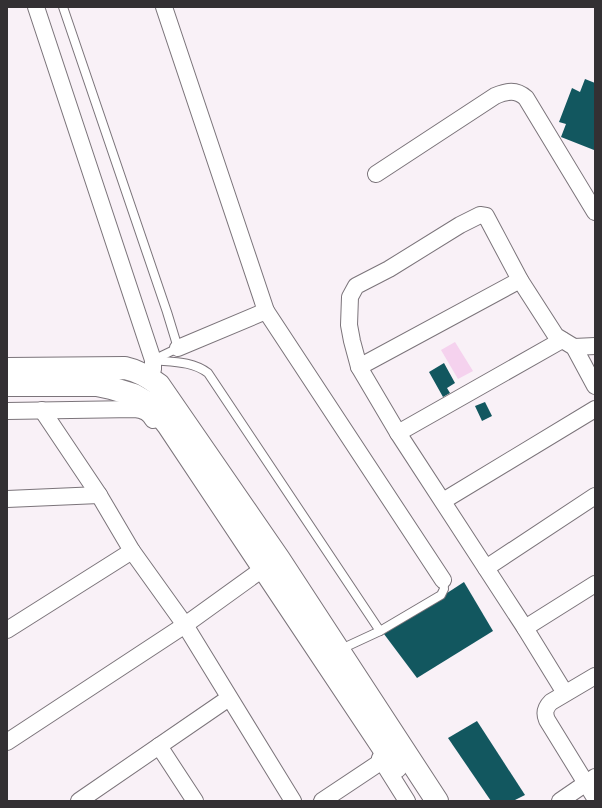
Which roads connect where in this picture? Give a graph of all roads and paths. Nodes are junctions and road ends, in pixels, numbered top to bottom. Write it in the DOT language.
graph roads {
  1 [pos="36,7"];
  2 [pos="63,7"];
  3 [pos="164,7"];
  4 [pos="376,174"];
  5 [pos="595,212"];
  6 [pos="520,280"];
  7 [pos="266,311"];
  8 [pos="568,344"];
  9 [pos="595,346"];
  10 [pos="178,348"];
  11 [pos="359,367"];
  12 [pos="7,369"];
  13 [pos="152,369"];
  14 [pos="7,385"];
  15 [pos="595,386"];
  16 [pos="595,409"];
  17 [pos="42,410"];
  18 [pos="7,411"];
  19 [pos="398,433"];
  20 [pos="99,496"];
  21 [pos="595,496"];
  22 [pos="7,499"];
  23 [pos="443,501"];
  24 [pos="132,551"];
  25 [pos="486,568"];
  26 [pos="260,570"];
  27 [pos="443,580"];
  28 [pos="595,584"];
  29 [pos="185,625"];
  30 [pos="525,628"];
  31 [pos="7,630"];
  32 [pos="380,631"];
  33 [pos="338,650"];
  34 [pos="595,676"];
  35 [pos="565,693"];
  36 [pos="229,698"];
  37 [pos="7,742"];
  38 [pos="159,746"];
  39 [pos="382,761"];
  40 [pos="590,779"];
  41 [pos="98,796"];
  42 [pos="595,800"];
  43 [pos="79,801"];
  44 [pos="195,801"];
  45 [pos="293,801"];
  46 [pos="322,801"];
  47 [pos="407,801"];
  48 [pos="419,801"];
  49 [pos="437,801"];
  50 [pos="560,801"];
  1 -- 13 [label="street"];
  2 -- 10 [label="lane"];
  3 -- 7 [label="street"];
  4 -- 5 [label="street"];
  6 -- 8 [label="street"];
  6 -- 11 [label="street"];
  6 -- 11 [label="street"];
  7 -- 10 [label="street"];
  7 -- 27 [label="street"];
  8 -- 9 [label="street"];
  8 -- 15 [label="street"];
  8 -- 19 [label="street"];
  10 -- 13 [label="lane"];
  11 -- 19 [label="street"];
  12 -- 13 [label="main road"];
  13 -- 32 [label="lane"];
  13 -- 33 [label="main road"];
  14 -- 26 [label="main road"];
  16 -- 23 [label="street"];
  17 -- 18 [label="street"];
  17 -- 20 [label="street"];
  17 -- 26 [label="street"];
  19 -- 23 [label="street"];
  20 -- 22 [label="street"];
  20 -- 24 [label="street"];
  21 -- 25 [label="street"];
  23 -- 25 [label="street"];
  24 -- 29 [label="street"];
  24 -- 31 [label="street"];
  25 -- 30 [label="street"];
  26 -- 29 [label="street"];
  26 -- 39 [label="street"];
  26 -- 48 [label="main road"];
  27 -- 32 [label="lane"];
  28 -- 30 [label="street"];
  29 -- 36 [label="street"];
  29 -- 37 [label="street"];
  30 -- 35 [label="street"];
  32 -- 33 [label="lane"];
  33 -- 49 [label="main road"];
  34 -- 35 [label="street"];
  35 -- 40 [label="street"];
  36 -- 38 [label="street"];
  36 -- 45 [label="street"];
  38 -- 41 [label="street"];
  38 -- 44 [label="street"];
  39 -- 46 [label="street"];
  39 -- 47 [label="street"];
  40 -- 42 [label="street"];
  40 -- 50 [label="street"];
  41 -- 43 [label="street"];
}
